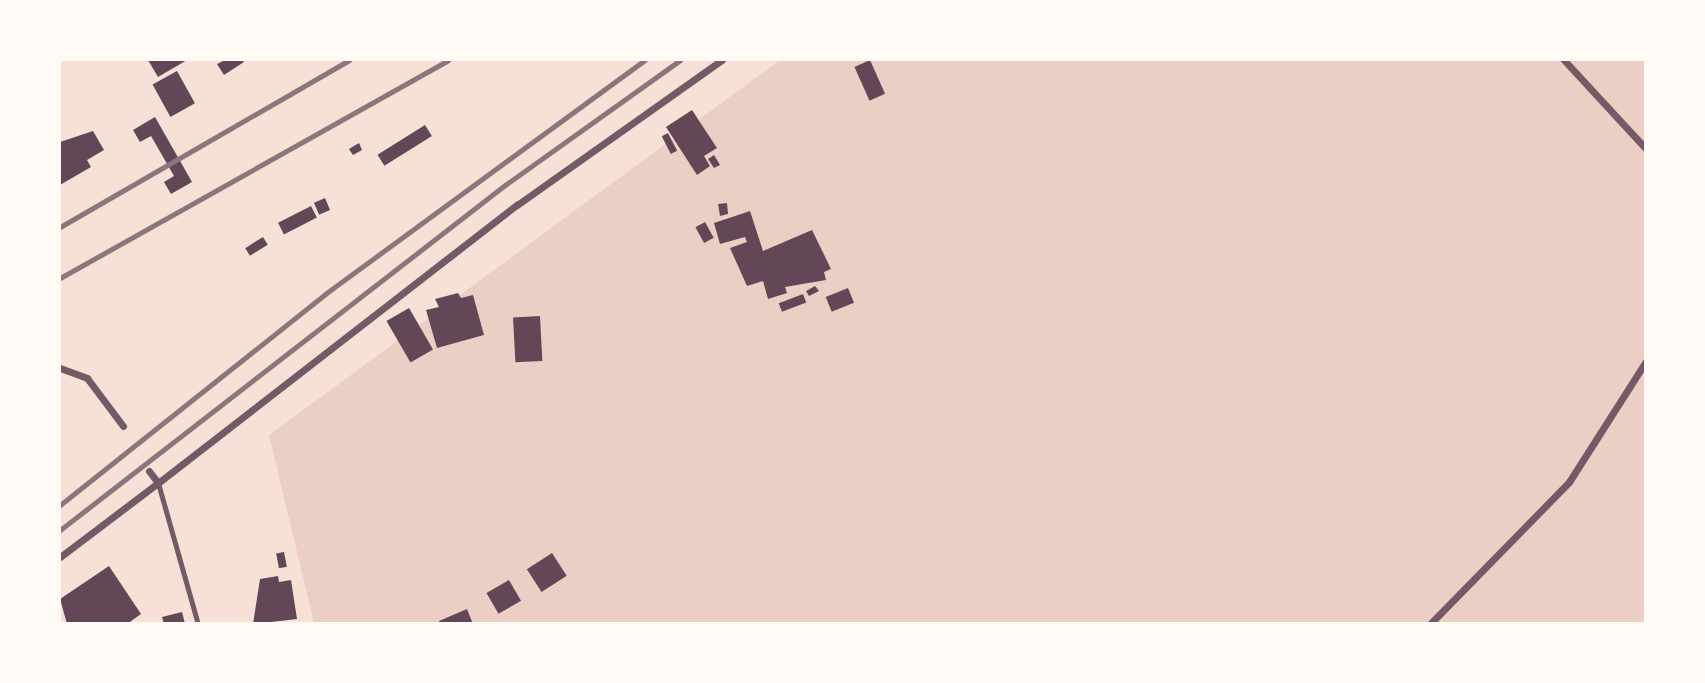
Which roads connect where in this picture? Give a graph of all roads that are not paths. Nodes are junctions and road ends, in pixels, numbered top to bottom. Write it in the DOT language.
graph roads {
  1 [pos="722,60"];
  2 [pos="1563,60"];
  3 [pos="1646,149"];
  4 [pos="1646,361"];
  5 [pos="60,368"];
  6 [pos="123,426"];
  7 [pos="149,471"];
  8 [pos="158,483"];
  9 [pos="60,557"];
  10 [pos="198,624"];
  11 [pos="1430,624"];
  1 -- 8 [label="street"];
  2 -- 3 [label="street"];
  4 -- 11 [label="street"];
  5 -- 6 [label="street"];
  7 -- 8 [label="street"];
  8 -- 9 [label="street"];
  8 -- 10 [label="lane"];
}
